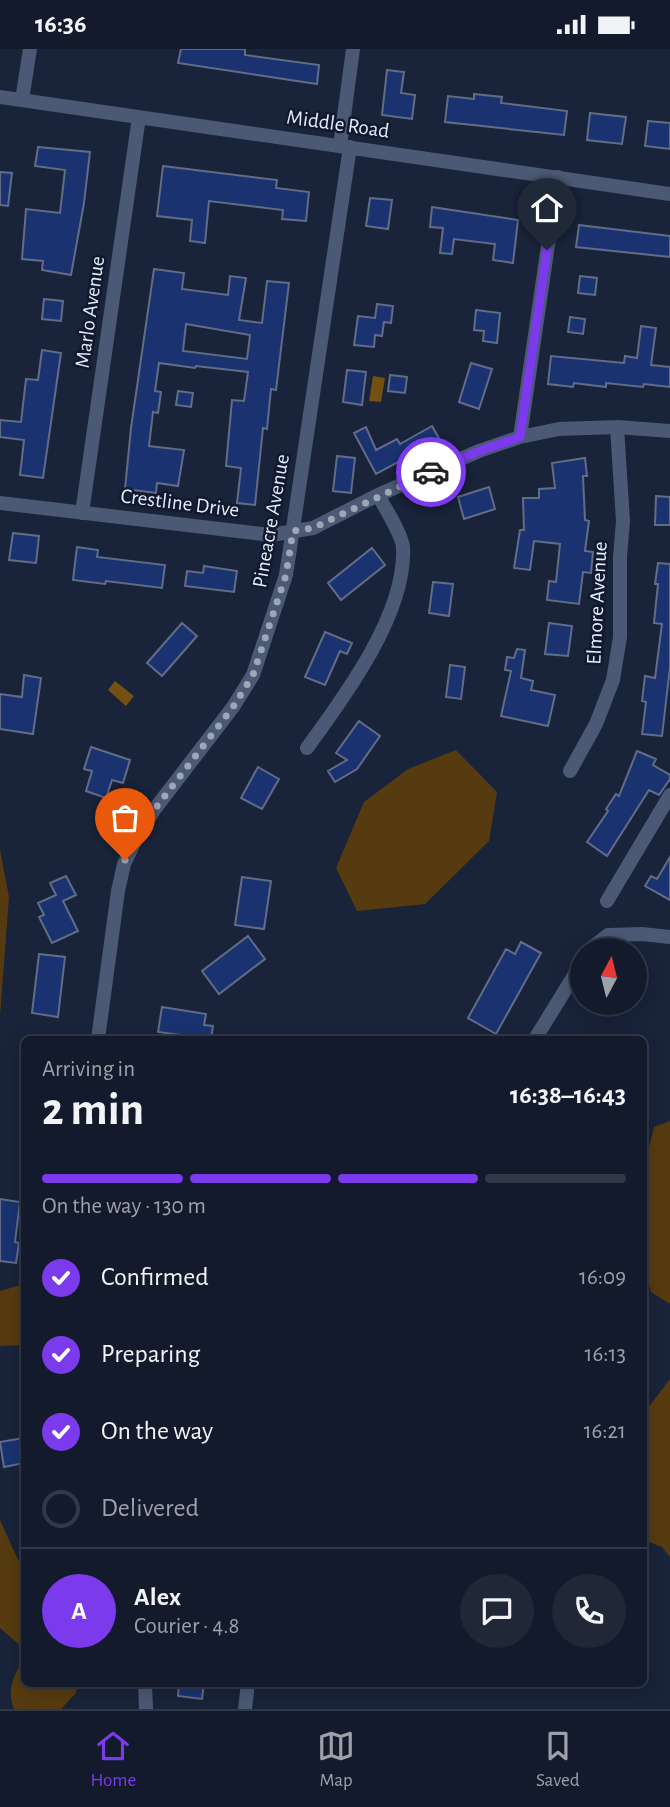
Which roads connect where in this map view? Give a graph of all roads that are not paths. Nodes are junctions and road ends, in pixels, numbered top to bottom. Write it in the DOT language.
graph roads {
  1 [pos="30,49"];
  2 [pos="354,49"];
  3 [pos="0,97"];
  4 [pos="22,100"];
  5 [pos="139,117"];
  6 [pos="345,146"];
  7 [pos="558,177"];
  8 [pos="670,194"];
  9 [pos="617,427"];
  10 [pos="670,431"];
  11 [pos="520,437"];
  12 [pos="379,495"];
  13 [pos="0,503"];
  14 [pos="82,513"];
  15 [pos="293,531"];
  16 [pos="307,748"];
  17 [pos="570,771"];
  18 [pos="670,795"];
  19 [pos="607,901"];
  20 [pos="670,937"];
  21 [pos="604,938"];
  22 [pos="570,982"];
  23 [pos="98,1036"];
  24 [pos="537,1036"];
  25 [pos="145,1687"];
  26 [pos="248,1687"];
  27 [pos="146,1709"];
  28 [pos="245,1709"];
  1 -- 4 [label="street"];
  2 -- 6 [label="street, Pineacre Avenue"];
  3 -- 4 [label="street, Middle Road"];
  4 -- 5 [label="street, Middle Road"];
  5 -- 6 [label="street, Middle Road"];
  5 -- 14 [label="street, Marlo Avenue"];
  6 -- 7 [label="street, Middle Road"];
  6 -- 15 [label="street, Pineacre Avenue"];
  7 -- 8 [label="street, Middle Road"];
  7 -- 11 [label="street"];
  9 -- 10 [label="street, Crestline Drive"];
  9 -- 11 [label="street, Crestline Drive"];
  9 -- 17 [label="street, Elmore Avenue"];
  11 -- 12 [label="street, Crestline Drive"];
  12 -- 15 [label="street, Crestline Drive"];
  12 -- 16 [label="street"];
  13 -- 14 [label="street, Crestline Drive"];
  14 -- 15 [label="street, Crestline Drive"];
  15 -- 23 [label="street, Pineacre Avenue"];
  18 -- 19 [label="street"];
  20 -- 21 [label="street"];
  22 -- 24 [label="street"];
  25 -- 27 [label="street"];
  26 -- 28 [label="street"];
}
